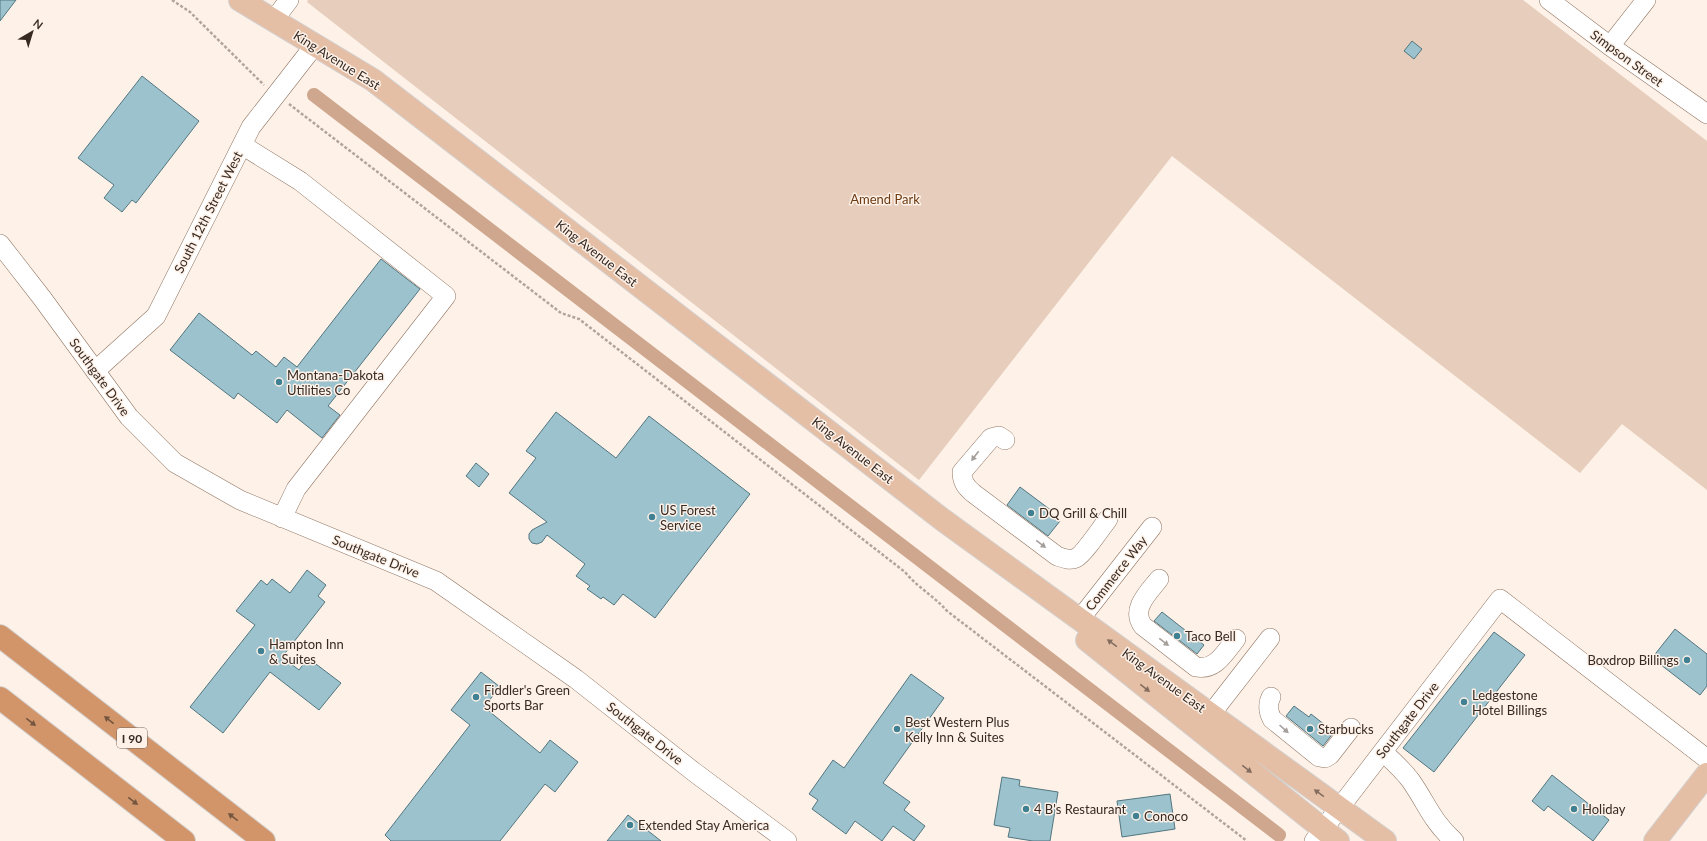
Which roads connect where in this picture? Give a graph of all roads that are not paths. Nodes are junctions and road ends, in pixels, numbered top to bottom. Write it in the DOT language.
graph roads {
  1 [pos="240,0"];
  2 [pos="289,0"];
  3 [pos="1550,0"];
  4 [pos="1646,0"];
  5 [pos="273,21"];
  6 [pos="314,46"];
  7 [pos="1610,46"];
  8 [pos="1707,114"];
  9 [pos="242,145"];
  10 [pos="0,244"];
  11 [pos="95,371"];
  12 [pos="1005,440"];
  13 [pos="282,518"];
  14 [pos="1108,519"];
  15 [pos="943,520"];
  16 [pos="1152,526"];
  17 [pos="1159,579"];
  18 [pos="1080,619"];
  19 [pos="0,636"];
  20 [pos="1270,638"];
  21 [pos="1236,639"];
  22 [pos="1271,697"];
  23 [pos="0,698"];
  24 [pos="1211,714"];
  25 [pos="1351,728"];
  26 [pos="1383,752"];
  27 [pos="1707,759"];
  28 [pos="1707,774"];
  29 [pos="1340,808"];
  30 [pos="1325,837"];
  31 [pos="1663,838"];
  32 [pos="184,841"];
  33 [pos="264,841"];
  34 [pos="787,841"];
  35 [pos="1385,841"];
  36 [pos="1454,841"];
  1 -- 5 [label="main road, King Avenue East"];
  2 -- 5 [label="street"];
  3 -- 7 [label="street, Simpson Street"];
  4 -- 7 [label="street"];
  5 -- 6 [label="main road, King Avenue East"];
  6 -- 9 [label="street, South 12th Street West"];
  6 -- 15 [label="main road, King Avenue East"];
  7 -- 8 [label="street, Simpson Street"];
  9 -- 11 [label="street, South 12th Street West"];
  9 -- 13 [label="street"];
  10 -- 11 [label="street, Southgate Drive"];
  11 -- 13 [label="street, Southgate Drive"];
  12 -- 14 [label="street, one-way"];
  13 -- 34 [label="street, Southgate Drive"];
  15 -- 18 [label="main road, King Avenue East"];
  15 -- 30 [label="main road, King Avenue East, one-way"];
  16 -- 18 [label="street, Commerce Way"];
  17 -- 21 [label="street, one-way"];
  24 -- 18 [label="main road, King Avenue East, one-way"];
  33 -- 19 [label="highway, I 90, one-way"];
  20 -- 24 [label="street"];
  22 -- 25 [label="street, one-way"];
  23 -- 32 [label="highway, one-way"];
  29 -- 24 [label="main road, King Avenue East, one-way"];
  26 -- 27 [label="street, Southgate Drive"];
  26 -- 29 [label="street, Southgate Drive"];
  26 -- 36 [label="street"];
  28 -- 31 [label="main road"];
  29 -- 30 [label="street, Southgate Drive"];
  29 -- 35 [label="main road, King Avenue East"];
}
